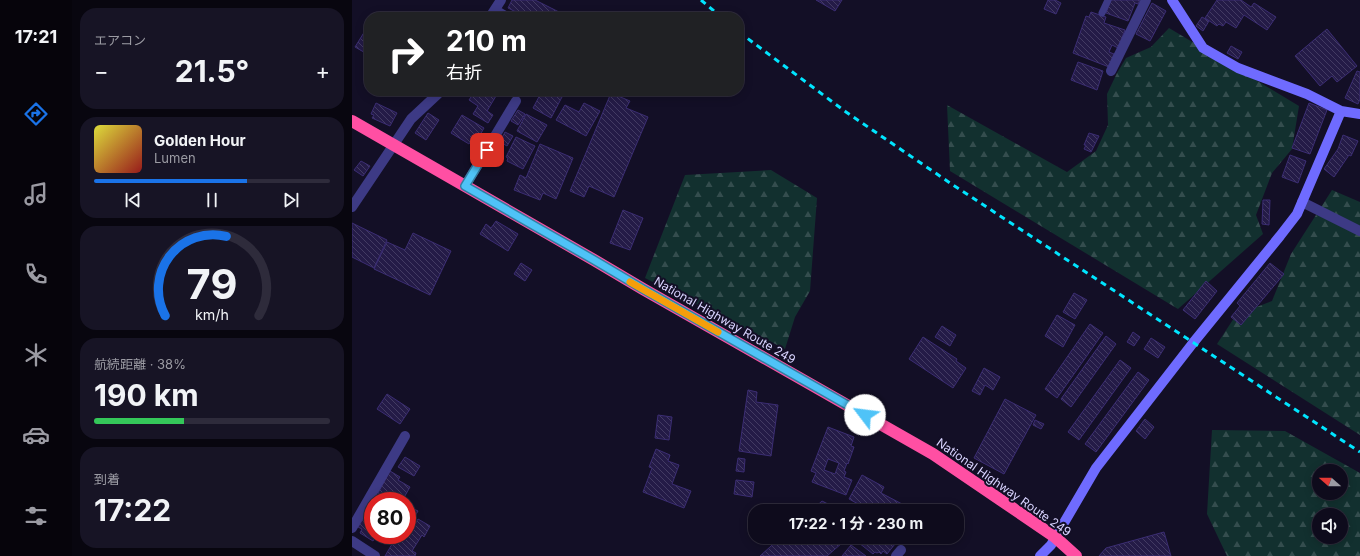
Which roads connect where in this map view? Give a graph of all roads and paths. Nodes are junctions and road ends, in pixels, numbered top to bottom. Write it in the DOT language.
graph roads {
  1 [pos="501,0"];
  2 [pos="1108,0"];
  3 [pos="1146,0"];
  4 [pos="1175,2"];
  5 [pos="493,12"];
  6 [pos="1102,13"];
  7 [pos="1111,71"];
  8 [pos="436,96"];
  9 [pos="516,101"];
  10 [pos="1341,111"];
  11 [pos="1360,114"];
  12 [pos="352,121"];
  13 [pos="394,145"];
  14 [pos="465,186"];
  15 [pos="1302,202"];
  16 [pos="352,207"];
  17 [pos="1360,231"];
  18 [pos="405,436"];
  19 [pos="352,528"];
  20 [pos="1055,537"];
  21 [pos="352,541"];
  22 [pos="375,556"];
  23 [pos="1040,556"];
  24 [pos="1076,556"];
  1 -- 5 [label="street"];
  2 -- 6 [label="lane"];
  3 -- 7 [label="street"];
  4 -- 10 [label="street"];
  8 -- 13 [label="street"];
  9 -- 14 [label="street"];
  10 -- 11 [label="street"];
  10 -- 15 [label="street"];
  12 -- 13 [label="highway, National Highway Route 249"];
  13 -- 14 [label="highway, National Highway Route 249"];
  13 -- 16 [label="street"];
  14 -- 20 [label="highway, National Highway Route 249"];
  15 -- 17 [label="street"];
  15 -- 20 [label="street"];
  18 -- 19 [label="street"];
  20 -- 23 [label="street"];
  20 -- 24 [label="highway, National Highway Route 249"];
  21 -- 22 [label="street"];
}
